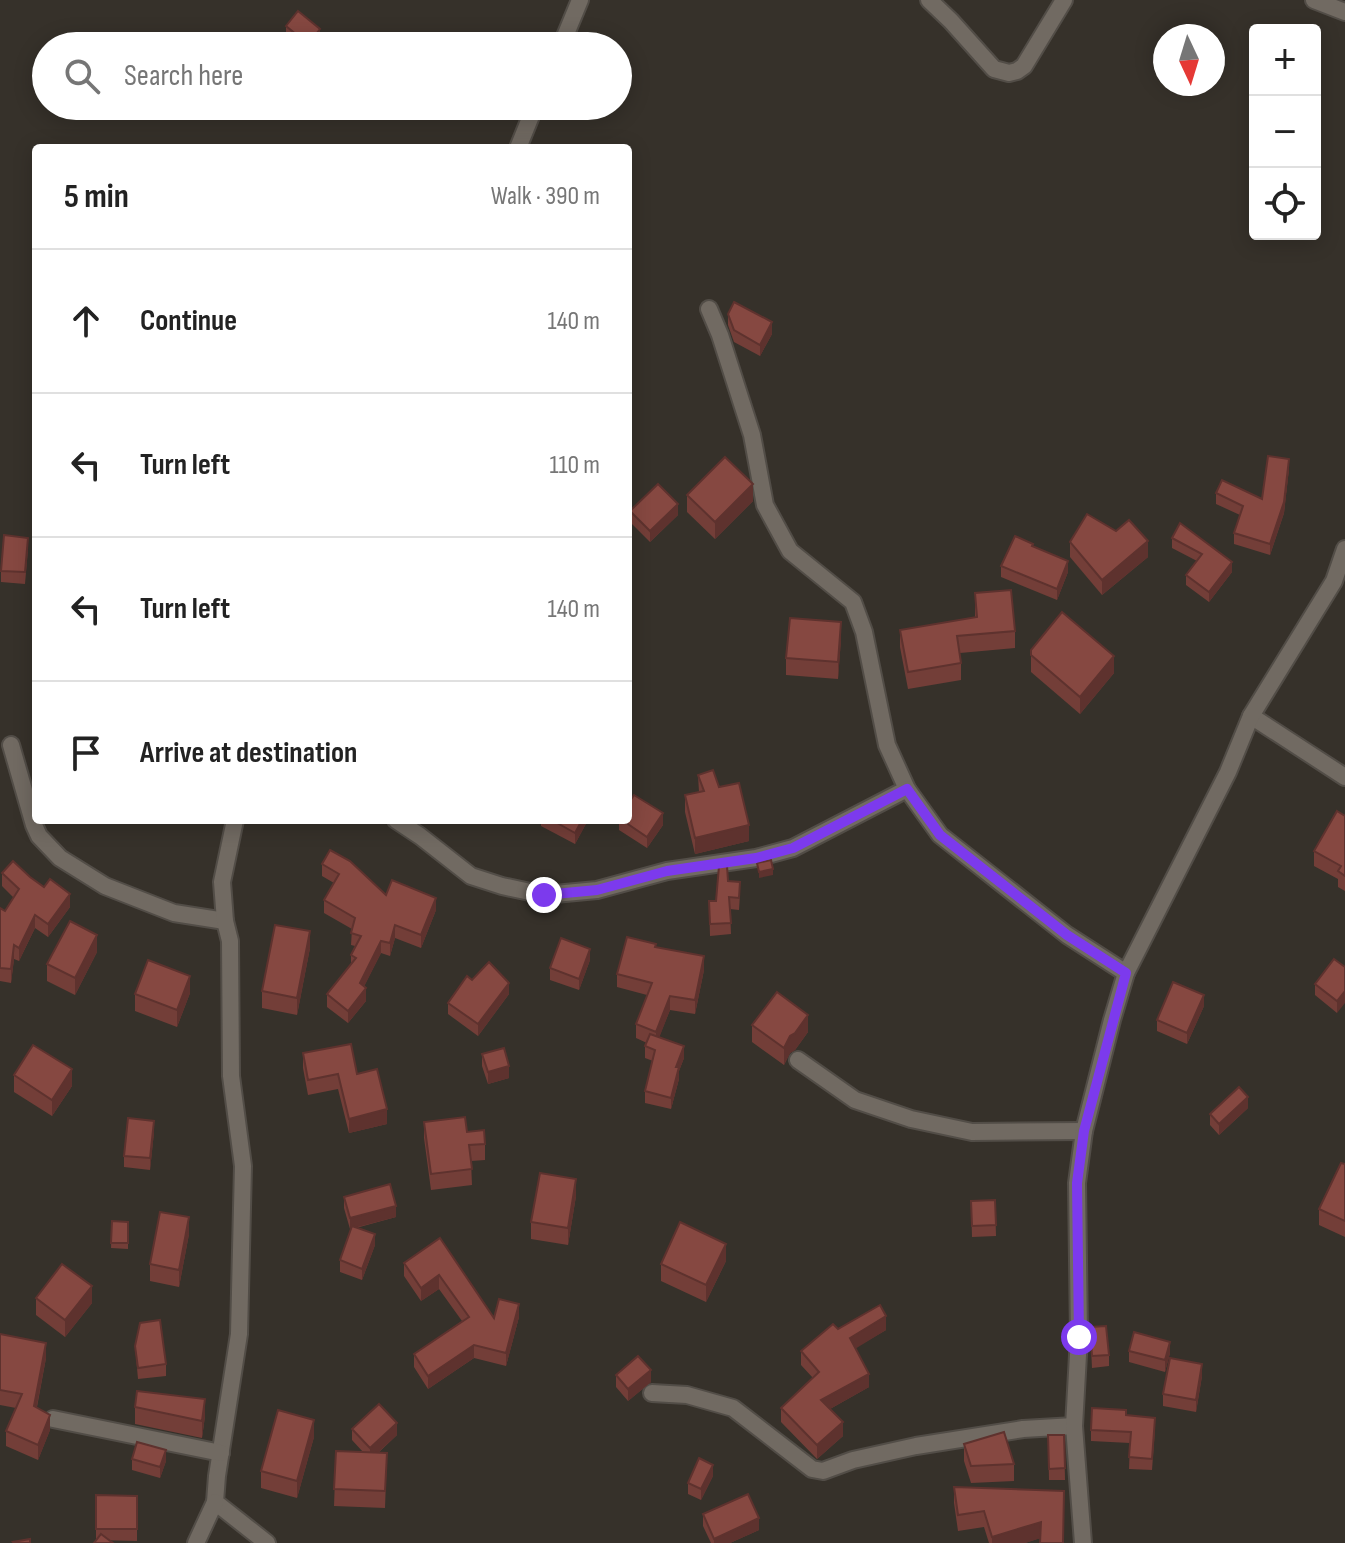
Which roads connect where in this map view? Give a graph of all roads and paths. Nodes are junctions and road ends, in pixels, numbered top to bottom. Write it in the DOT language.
graph roads {
  1 [pos="580,0"];
  2 [pos="929,0"];
  3 [pos="1064,0"];
  4 [pos="1314,0"];
  5 [pos="1345,12"];
  6 [pos="567,32"];
  7 [pos="529,120"];
  8 [pos="520,144"];
  9 [pos="709,309"];
  10 [pos="1345,549"];
  11 [pos="1251,716"];
  12 [pos="11,745"];
  13 [pos="1345,777"];
  14 [pos="907,789"];
  15 [pos="32,818"];
  16 [pos="34,824"];
  17 [pos="234,824"];
  18 [pos="402,824"];
  19 [pos="225,921"];
  20 [pos="1126,973"];
  21 [pos="798,1060"];
  22 [pos="1084,1131"];
  23 [pos="652,1393"];
  24 [pos="53,1419"];
  25 [pos="1074,1426"];
  26 [pos="221,1453"];
  27 [pos="215,1502"];
  28 [pos="196,1543"];
  29 [pos="267,1543"];
  30 [pos="1083,1543"];
  1 -- 6 [label="street"];
  2 -- 3 [label="street"];
  4 -- 5 [label="street"];
  7 -- 8 [label="street"];
  9 -- 14 [label="street"];
  10 -- 11 [label="street"];
  11 -- 13 [label="street"];
  11 -- 20 [label="street"];
  12 -- 15 [label="street"];
  14 -- 18 [label="street"];
  14 -- 20 [label="street"];
  16 -- 19 [label="street"];
  17 -- 19 [label="street"];
  19 -- 26 [label="street"];
  20 -- 22 [label="street"];
  21 -- 22 [label="street"];
  22 -- 25 [label="street"];
  23 -- 25 [label="street"];
  24 -- 26 [label="street"];
  25 -- 30 [label="street"];
  26 -- 27 [label="street"];
  27 -- 28 [label="street"];
  27 -- 29 [label="street"];
}
